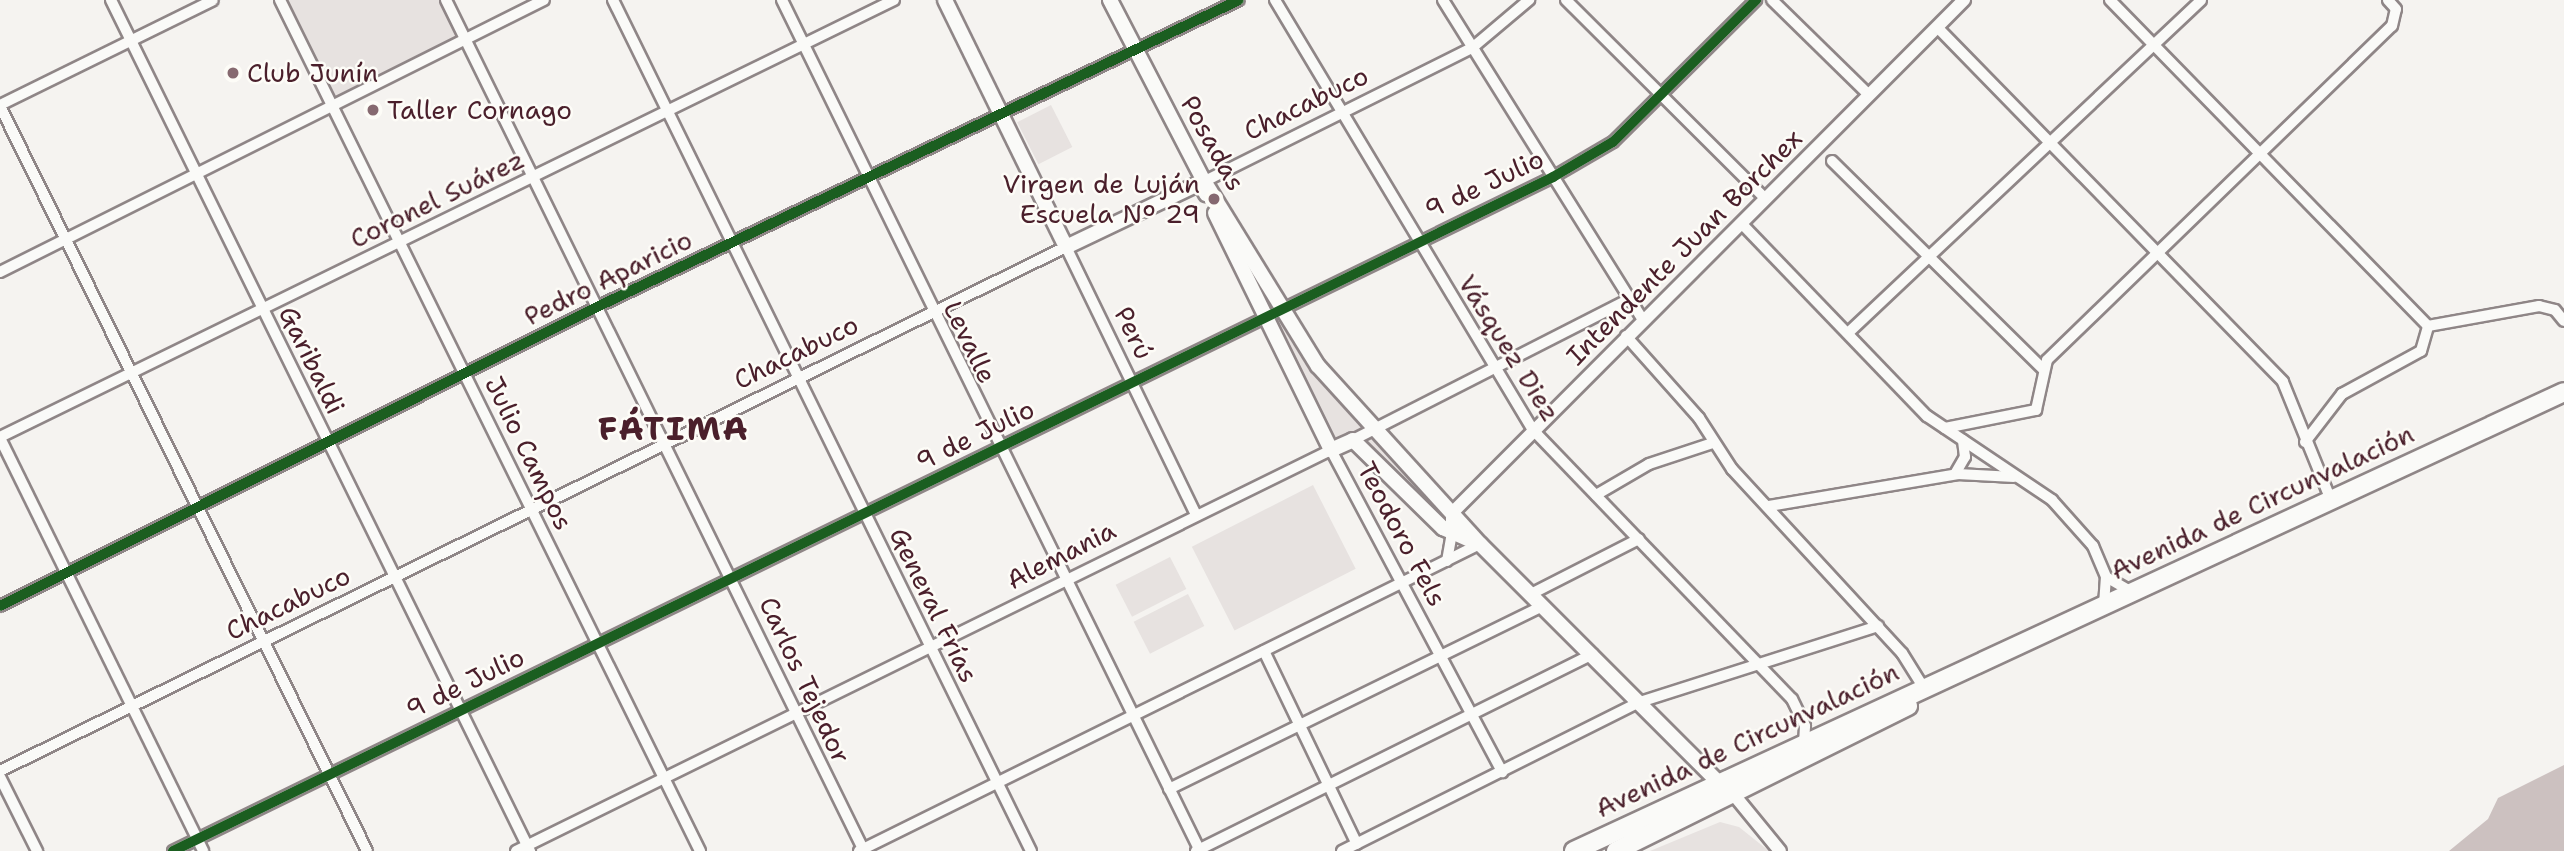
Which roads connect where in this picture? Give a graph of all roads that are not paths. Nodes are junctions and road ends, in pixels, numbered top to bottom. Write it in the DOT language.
graph roads {
  1 [pos="111,0"];
  2 [pos="213,0"];
  3 [pos="279,0"];
  4 [pos="446,0"];
  5 [pos="544,0"];
  6 [pos="613,0"];
  7 [pos="782,0"];
  8 [pos="894,0"];
  9 [pos="945,0"];
  10 [pos="1110,0"];
  11 [pos="1239,0"];
  12 [pos="1275,0"];
  13 [pos="1444,0"];
  14 [pos="1529,0"];
  15 [pos="1566,0"];
  16 [pos="1756,0"];
  17 [pos="1772,0"];
  18 [pos="1964,0"];
  19 [pos="2110,0"];
  20 [pos="2201,0"];
  21 [pos="2388,0"];
  22 [pos="1938,28"];
  23 [pos="131,40"];
  24 [pos="466,40"];
  25 [pos="803,44"];
  26 [pos="2155,45"];
  27 [pos="1472,48"];
  28 [pos="1135,51"];
  29 [pos="1662,94"];
  30 [pos="1869,95"];
  31 [pos="0,106"];
  32 [pos="335,106"];
  33 [pos="668,110"];
  34 [pos="1341,113"];
  35 [pos="1002,116"];
  36 [pos="2051,144"];
  37 [pos="2263,154"];
  38 [pos="1832,161"];
  39 [pos="197,174"];
  40 [pos="533,176"];
  41 [pos="1553,177"];
  42 [pos="868,179"];
  43 [pos="1202,182"];
  44 [pos="1766,199"];
  45 [pos="1741,223"];
  46 [pos="67,239"];
  47 [pos="1418,239"];
  48 [pos="401,240"];
  49 [pos="733,243"];
  50 [pos="1066,247"];
  51 [pos="2160,254"];
  52 [pos="1929,259"];
  53 [pos="0,272"];
  54 [pos="1626,301"];
  55 [pos="1283,305"];
  56 [pos="599,306"];
  57 [pos="263,308"];
  58 [pos="933,313"];
  59 [pos="1265,314"];
  60 [pos="1642,319"];
  61 [pos="2564,321"];
  62 [pos="2428,326"];
  63 [pos="1848,333"];
  64 [pos="1626,336"];
  65 [pos="2042,368"];
  66 [pos="1495,370"];
  67 [pos="134,371"];
  68 [pos="466,372"];
  69 [pos="800,378"];
  70 [pos="1132,381"];
  71 [pos="2564,392"];
  72 [pos="1945,428"];
  73 [pos="1376,429"];
  74 [pos="1533,430"];
  75 [pos="0,437"];
  76 [pos="1353,440"];
  77 [pos="1963,440"];
  78 [pos="329,442"];
  79 [pos="667,442"];
  80 [pos="1713,443"];
  81 [pos="2306,446"];
  82 [pos="999,450"];
  83 [pos="1331,450"];
  84 [pos="1955,474"];
  85 [pos="2019,478"];
  86 [pos="1596,495"];
  87 [pos="2330,498"];
  88 [pos="200,506"];
  89 [pos="1769,506"];
  90 [pos="533,508"];
  91 [pos="866,513"];
  92 [pos="1452,513"];
  93 [pos="1196,514"];
  94 [pos="1452,533"];
  95 [pos="1639,539"];
  96 [pos="1480,544"];
  97 [pos="1447,561"];
  98 [pos="68,573"];
  99 [pos="396,577"];
  100 [pos="2106,577"];
  101 [pos="734,579"];
  102 [pos="1064,580"];
  103 [pos="1399,585"];
  104 [pos="2132,592"];
  105 [pos="1531,594"];
  106 [pos="2104,605"];
  107 [pos="0,606"];
  108 [pos="1543,606"];
  109 [pos="1878,625"];
  110 [pos="266,641"];
  111 [pos="600,643"];
  112 [pos="932,649"];
  113 [pos="1264,651"];
  114 [pos="1593,654"];
  115 [pos="1440,657"];
  116 [pos="1758,661"];
  117 [pos="1982,661"];
  118 [pos="1923,686"];
  119 [pos="1640,702"];
  120 [pos="133,706"];
  121 [pos="461,710"];
  122 [pos="798,714"];
  123 [pos="1133,715"];
  124 [pos="1473,715"];
  125 [pos="1300,726"];
  126 [pos="1804,744"];
  127 [pos="0,771"];
  128 [pos="1502,772"];
  129 [pos="330,774"];
  130 [pos="0,777"];
  131 [pos="665,778"];
  132 [pos="997,782"];
  133 [pos="1718,784"];
  134 [pos="1169,789"];
  135 [pos="1330,789"];
  136 [pos="1735,796"];
  137 [pos="197,839"];
  138 [pos="1357,844"];
  139 [pos="529,848"];
  140 [pos="861,850"];
  141 [pos="1198,850"];
  142 [pos="37,851"];
  143 [pos="173,851"];
  144 [pos="203,851"];
  145 [pos="368,851"];
  146 [pos="516,851"];
  147 [pos="700,851"];
  148 [pos="1031,851"];
  149 [pos="1342,851"];
  150 [pos="1574,851"];
  151 [pos="1616,851"];
  152 [pos="1780,851"];
  1 -- 23 [label="street, Garibaldi"];
  2 -- 23 [label="street"];
  3 -- 32 [label="street, Julio Campos"];
  4 -- 24 [label="street, Carlos Tejedor"];
  5 -- 24 [label="street"];
  6 -- 33 [label="street, General Frías"];
  7 -- 25 [label="street, Levalle"];
  8 -- 25 [label="street, Coronel Suárez"];
  9 -- 35 [label="main road, Perú"];
  10 -- 28 [label="main road, Posadas"];
  11 -- 28 [label="street, Pedro Aparicio"];
  12 -- 34 [label="street, Vásquez Diez"];
  13 -- 27 [label="street"];
  14 -- 27 [label="street, Chacabuco"];
  15 -- 29 [label="street"];
  16 -- 29 [label="street, 9 de Julio"];
  17 -- 30 [label="street"];
  18 -- 22 [label="street, Intendente Juan Borchex"];
  19 -- 26 [label="street"];
  20 -- 26 [label="street"];
  21 -- 37 [label="street"];
  22 -- 30 [label="street, Intendente Juan Borchex"];
  22 -- 36 [label="street"];
  23 -- 31 [label="street"];
  23 -- 39 [label="street, Garibaldi"];
  24 -- 32 [label="street"];
  24 -- 40 [label="street, Carlos Tejedor"];
  25 -- 33 [label="street, Coronel Suárez"];
  25 -- 42 [label="street, Levalle"];
  26 -- 36 [label="street"];
  26 -- 37 [label="street"];
  27 -- 34 [label="street, Chacabuco"];
  27 -- 41 [label="street"];
  28 -- 35 [label="street, Pedro Aparicio"];
  28 -- 43 [label="main road, Posadas"];
  29 -- 41 [label="street, 9 de Julio"];
  29 -- 44 [label="street"];
  30 -- 44 [label="street, Intendente Juan Borchex"];
  31 -- 46 [label="street"];
  32 -- 39 [label="street"];
  32 -- 48 [label="street, Julio Campos"];
  33 -- 40 [label="street, Coronel Suárez"];
  33 -- 49 [label="street, General Frías"];
  34 -- 43 [label="street, Chacabuco"];
  34 -- 47 [label="street, Vásquez Diez"];
  35 -- 42 [label="street, Pedro Aparicio"];
  35 -- 50 [label="main road, Perú"];
  36 -- 51 [label="street"];
  36 -- 52 [label="street"];
  37 -- 51 [label="street"];
  37 -- 62 [label="street"];
  38 -- 52 [label="street"];
  39 -- 46 [label="street"];
  39 -- 57 [label="street, Garibaldi"];
  40 -- 48 [label="street, Coronel Suárez"];
  40 -- 56 [label="street, Carlos Tejedor"];
  41 -- 47 [label="street, 9 de Julio"];
  41 -- 54 [label="street"];
  42 -- 49 [label="street, Pedro Aparicio"];
  42 -- 58 [label="street, Levalle"];
  43 -- 50 [label="main road, Chacabuco"];
  43 -- 55 [label="main road, Posadas"];
  43 -- 59 [label="main road, Posadas"];
  44 -- 45 [label="street, Intendente Juan Borchex"];
  45 -- 60 [label="street, Intendente Juan Borchex"];
  45 -- 63 [label="street"];
  46 -- 53 [label="street"];
  46 -- 67 [label="street"];
  47 -- 55 [label="street, 9 de Julio"];
  47 -- 66 [label="street, Vásquez Diez"];
  48 -- 57 [label="street, Coronel Suárez"];
  48 -- 68 [label="street, Julio Campos"];
  49 -- 56 [label="street, Pedro Aparicio"];
  49 -- 69 [label="street, General Frías"];
  50 -- 58 [label="street, Chacabuco"];
  50 -- 70 [label="street, Perú"];
  51 -- 65 [label="street"];
  51 -- 81 [label="street"];
  52 -- 63 [label="street"];
  52 -- 65 [label="street"];
  54 -- 60 [label="street"];
  54 -- 66 [label="street, Alemania"];
  55 -- 59 [label="street, 9 de Julio"];
  55 -- 73 [label="main road, Posadas"];
  56 -- 68 [label="street, Pedro Aparicio"];
  56 -- 79 [label="street, Carlos Tejedor"];
  57 -- 67 [label="street, Coronel Suárez"];
  57 -- 78 [label="street, Garibaldi"];
  58 -- 69 [label="street, Chacabuco"];
  58 -- 82 [label="street, Levalle"];
  59 -- 70 [label="street, 9 de Julio"];
  59 -- 83 [label="main road, Teodoro Fels"];
  60 -- 64 [label="street, Intendente Juan Borchex"];
  61 -- 62 [label="street"];
  62 -- 81 [label="street"];
  63 -- 72 [label="street"];
  64 -- 74 [label="street, Intendente Juan Borchex"];
  64 -- 80 [label="street"];
  65 -- 72 [label="street"];
  66 -- 73 [label="street, Alemania"];
  66 -- 74 [label="street, Vásquez Diez"];
  67 -- 75 [label="street, Coronel Suárez"];
  67 -- 88 [label="street"];
  68 -- 78 [label="street, Pedro Aparicio"];
  68 -- 90 [label="street, Julio Campos"];
  69 -- 79 [label="street, Chacabuco"];
  69 -- 91 [label="street, General Frías"];
  70 -- 82 [label="street, 9 de Julio"];
  70 -- 93 [label="street, Perú"];
  71 -- 87 [label="highway, Avenida de Circunvalación"];
  72 -- 77 [label="street"];
  73 -- 76 [label="street, Alemania"];
  73 -- 92 [label="main road, Posadas"];
  74 -- 86 [label="street, Vásquez Diez"];
  74 -- 92 [label="street, Intendente Juan Borchex"];
  75 -- 98 [label="street"];
  76 -- 83 [label="main road, Alemania"];
  76 -- 94 [label="main road"];
  77 -- 84 [label="street"];
  77 -- 85 [label="street"];
  78 -- 88 [label="street, Pedro Aparicio"];
  78 -- 99 [label="street, Garibaldi"];
  79 -- 90 [label="street, Chacabuco"];
  79 -- 101 [label="street, Carlos Tejedor"];
  80 -- 86 [label="street"];
  80 -- 89 [label="street"];
  81 -- 87 [label="street"];
  82 -- 91 [label="street, 9 de Julio"];
  82 -- 102 [label="street, Levalle"];
  83 -- 93 [label="street, Alemania"];
  83 -- 103 [label="street, Teodoro Fels"];
  84 -- 85 [label="street"];
  84 -- 89 [label="street"];
  85 -- 100 [label="street"];
  86 -- 95 [label="street, Vásquez Diez"];
  87 -- 104 [label="highway, Avenida de Circunvalación"];
  88 -- 98 [label="street, Pedro Aparicio"];
  88 -- 110 [label="street"];
  89 -- 109 [label="street"];
  90 -- 99 [label="street, Chacabuco"];
  90 -- 111 [label="street, Julio Campos"];
  91 -- 101 [label="street, 9 de Julio"];
  91 -- 112 [label="street, General Frías"];
  92 -- 94 [label="street"];
  92 -- 96 [label="main road, Posadas"];
  93 -- 102 [label="street, Alemania"];
  94 -- 96 [label="main road"];
  94 -- 97 [label="street"];
  95 -- 105 [label="street"];
  95 -- 116 [label="street, Vásquez Diez"];
  96 -- 97 [label="street"];
  96 -- 105 [label="main road, Posadas"];
  97 -- 103 [label="street"];
  98 -- 107 [label="street, Pedro Aparicio"];
  98 -- 120 [label="street"];
  99 -- 110 [label="street, Chacabuco"];
  99 -- 121 [label="street, Garibaldi"];
  100 -- 104 [label="street"];
  100 -- 106 [label="street"];
  101 -- 111 [label="street, 9 de Julio"];
  101 -- 122 [label="street, Carlos Tejedor"];
  102 -- 112 [label="street, Alemania"];
  102 -- 123 [label="street, Levalle"];
  103 -- 113 [label="street"];
  103 -- 115 [label="street, Teodoro Fels"];
  104 -- 106 [label="highway, Avenida de Circunvalación"];
  105 -- 108 [label="main road, Posadas"];
  106 -- 117 [label="highway, Avenida de Circunvalación"];
  108 -- 114 [label="main road, Posadas"];
  108 -- 115 [label="street"];
  109 -- 116 [label="street"];
  109 -- 118 [label="street"];
  110 -- 120 [label="street, Chacabuco"];
  110 -- 129 [label="street"];
  111 -- 121 [label="street, 9 de Julio"];
  111 -- 131 [label="street, Julio Campos"];
  112 -- 122 [label="street, Alemania"];
  112 -- 132 [label="street, General Frías"];
  113 -- 123 [label="street"];
  113 -- 125 [label="street"];
  114 -- 119 [label="main road, Posadas"];
  114 -- 124 [label="street"];
  115 -- 124 [label="street, Teodoro Fels"];
  115 -- 125 [label="street"];
  116 -- 119 [label="street"];
  116 -- 126 [label="street, Vásquez Diez"];
  117 -- 118 [label="highway, Avenida de Circunvalación"];
  117 -- 136 [label="highway, Avenida de Circunvalación"];
  118 -- 126 [label="highway, Avenida de Circunvalación"];
  119 -- 128 [label="street"];
  119 -- 133 [label="main road, Posadas"];
  120 -- 127 [label="street, Chacabuco"];
  120 -- 137 [label="street"];
  121 -- 129 [label="street, 9 de Julio"];
  121 -- 139 [label="street, Garibaldi"];
  122 -- 131 [label="street, Alemania"];
  122 -- 140 [label="street, Carlos Tejedor"];
  123 -- 132 [label="street"];
  123 -- 134 [label="street, Levalle"];
  124 -- 128 [label="street, Teodoro Fels"];
  124 -- 135 [label="street"];
  125 -- 134 [label="street"];
  125 -- 135 [label="street"];
  126 -- 133 [label="highway, Avenida de Circunvalación"];
  128 -- 138 [label="street"];
  129 -- 137 [label="street, 9 de Julio"];
  129 -- 145 [label="street"];
  130 -- 142 [label="street"];
  131 -- 139 [label="street, Alemania"];
  131 -- 147 [label="street, Julio Campos"];
  132 -- 140 [label="street"];
  132 -- 148 [label="street, General Frías"];
  133 -- 136 [label="main road, Posadas"];
  133 -- 150 [label="highway, Avenida de Circunvalación"];
  134 -- 141 [label="street, Levalle"];
  135 -- 138 [label="street"];
  135 -- 141 [label="street"];
  136 -- 151 [label="highway, Avenida de Circunvalación"];
  136 -- 152 [label="street"];
  137 -- 143 [label="street, 9 de Julio"];
  137 -- 144 [label="street"];
  138 -- 149 [label="street"];
  139 -- 146 [label="street, Alemania"];
}
